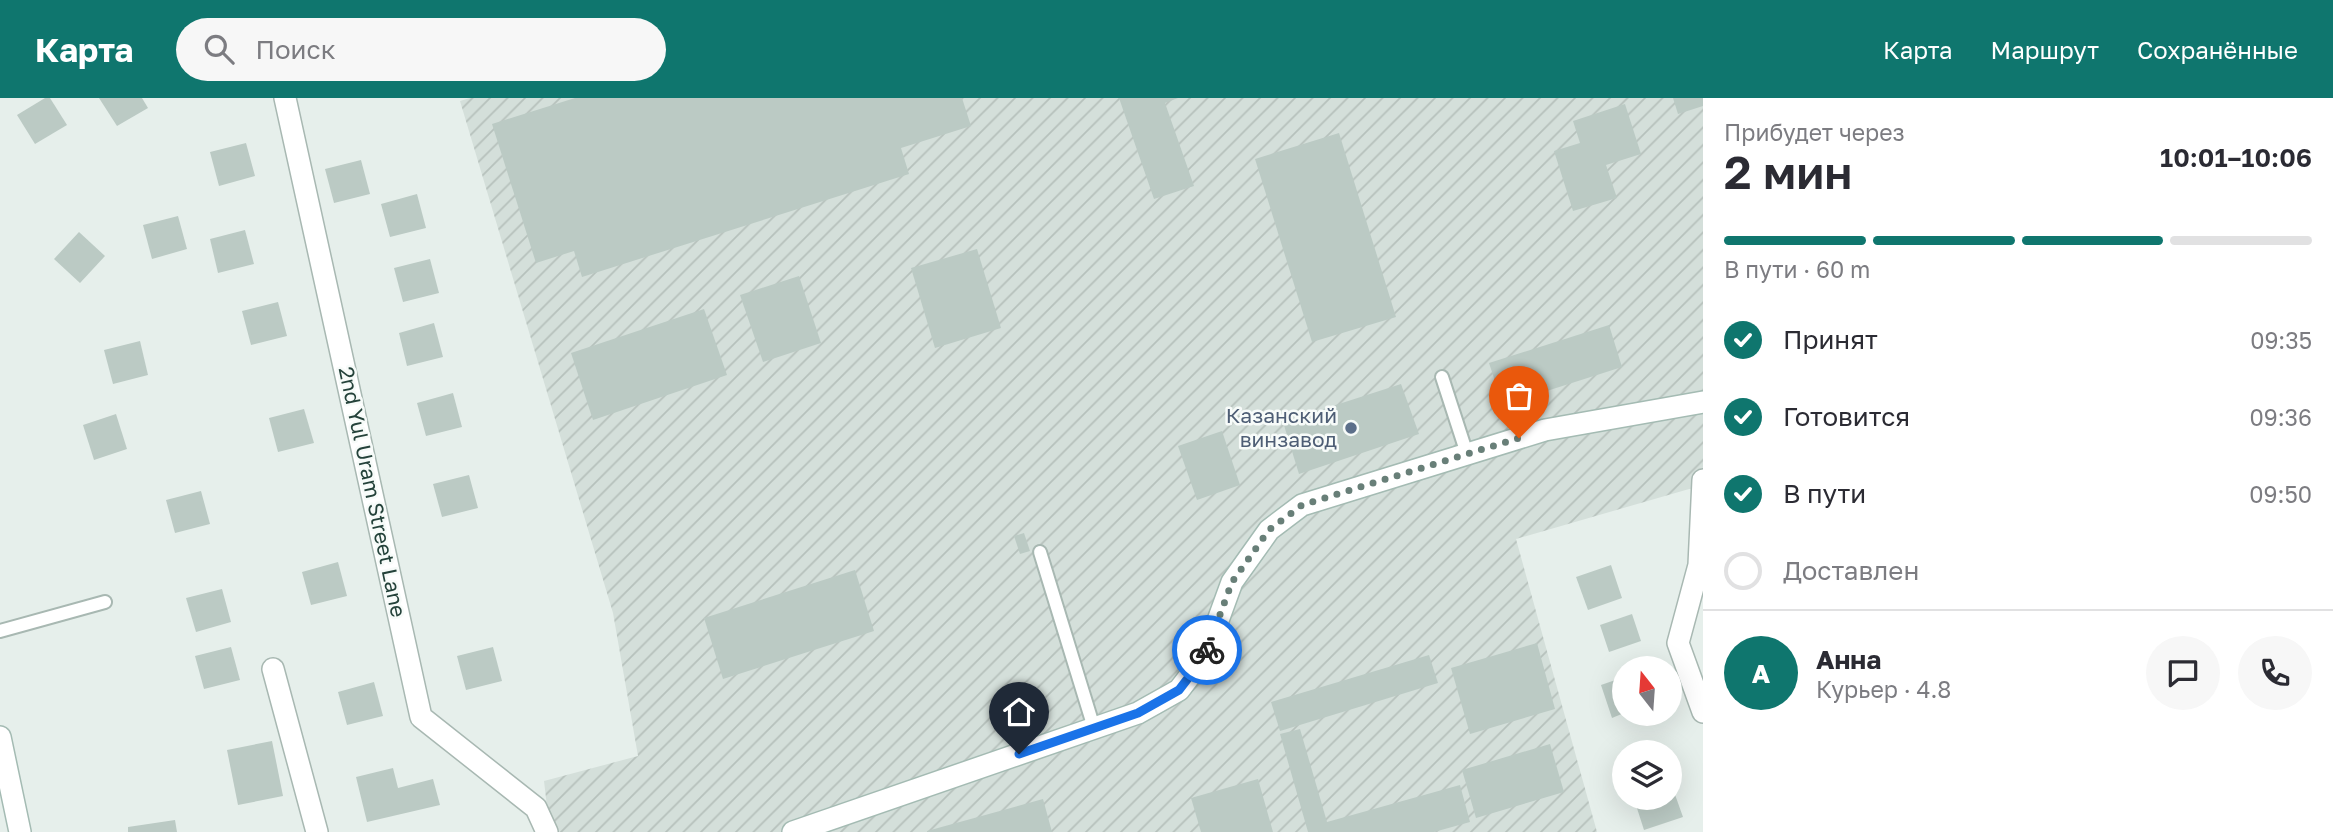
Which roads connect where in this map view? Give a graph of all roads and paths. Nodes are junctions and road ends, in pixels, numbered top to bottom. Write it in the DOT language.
graph roads {
  1 [pos="285,98"];
  2 [pos="1442,377"];
  3 [pos="1703,401"];
  4 [pos="1467,454"];
  5 [pos="1703,480"];
  6 [pos="1040,552"];
  7 [pos="105,602"];
  8 [pos="0,631"];
  9 [pos="273,669"];
  10 [pos="1703,712"];
  11 [pos="1094,728"];
  12 [pos="0,737"];
  13 [pos="20,832"];
  14 [pos="317,832"];
  15 [pos="547,832"];
  16 [pos="793,832"];
  1 -- 15 [label="street, 2nd Yul Uram Street Lane"];
  2 -- 4 [label="lane"];
  3 -- 4 [label="street"];
  4 -- 11 [label="street"];
  5 -- 10 [label="street"];
  6 -- 11 [label="lane"];
  7 -- 8 [label="lane"];
  9 -- 14 [label="street"];
  11 -- 16 [label="street"];
  12 -- 13 [label="street"];
}
